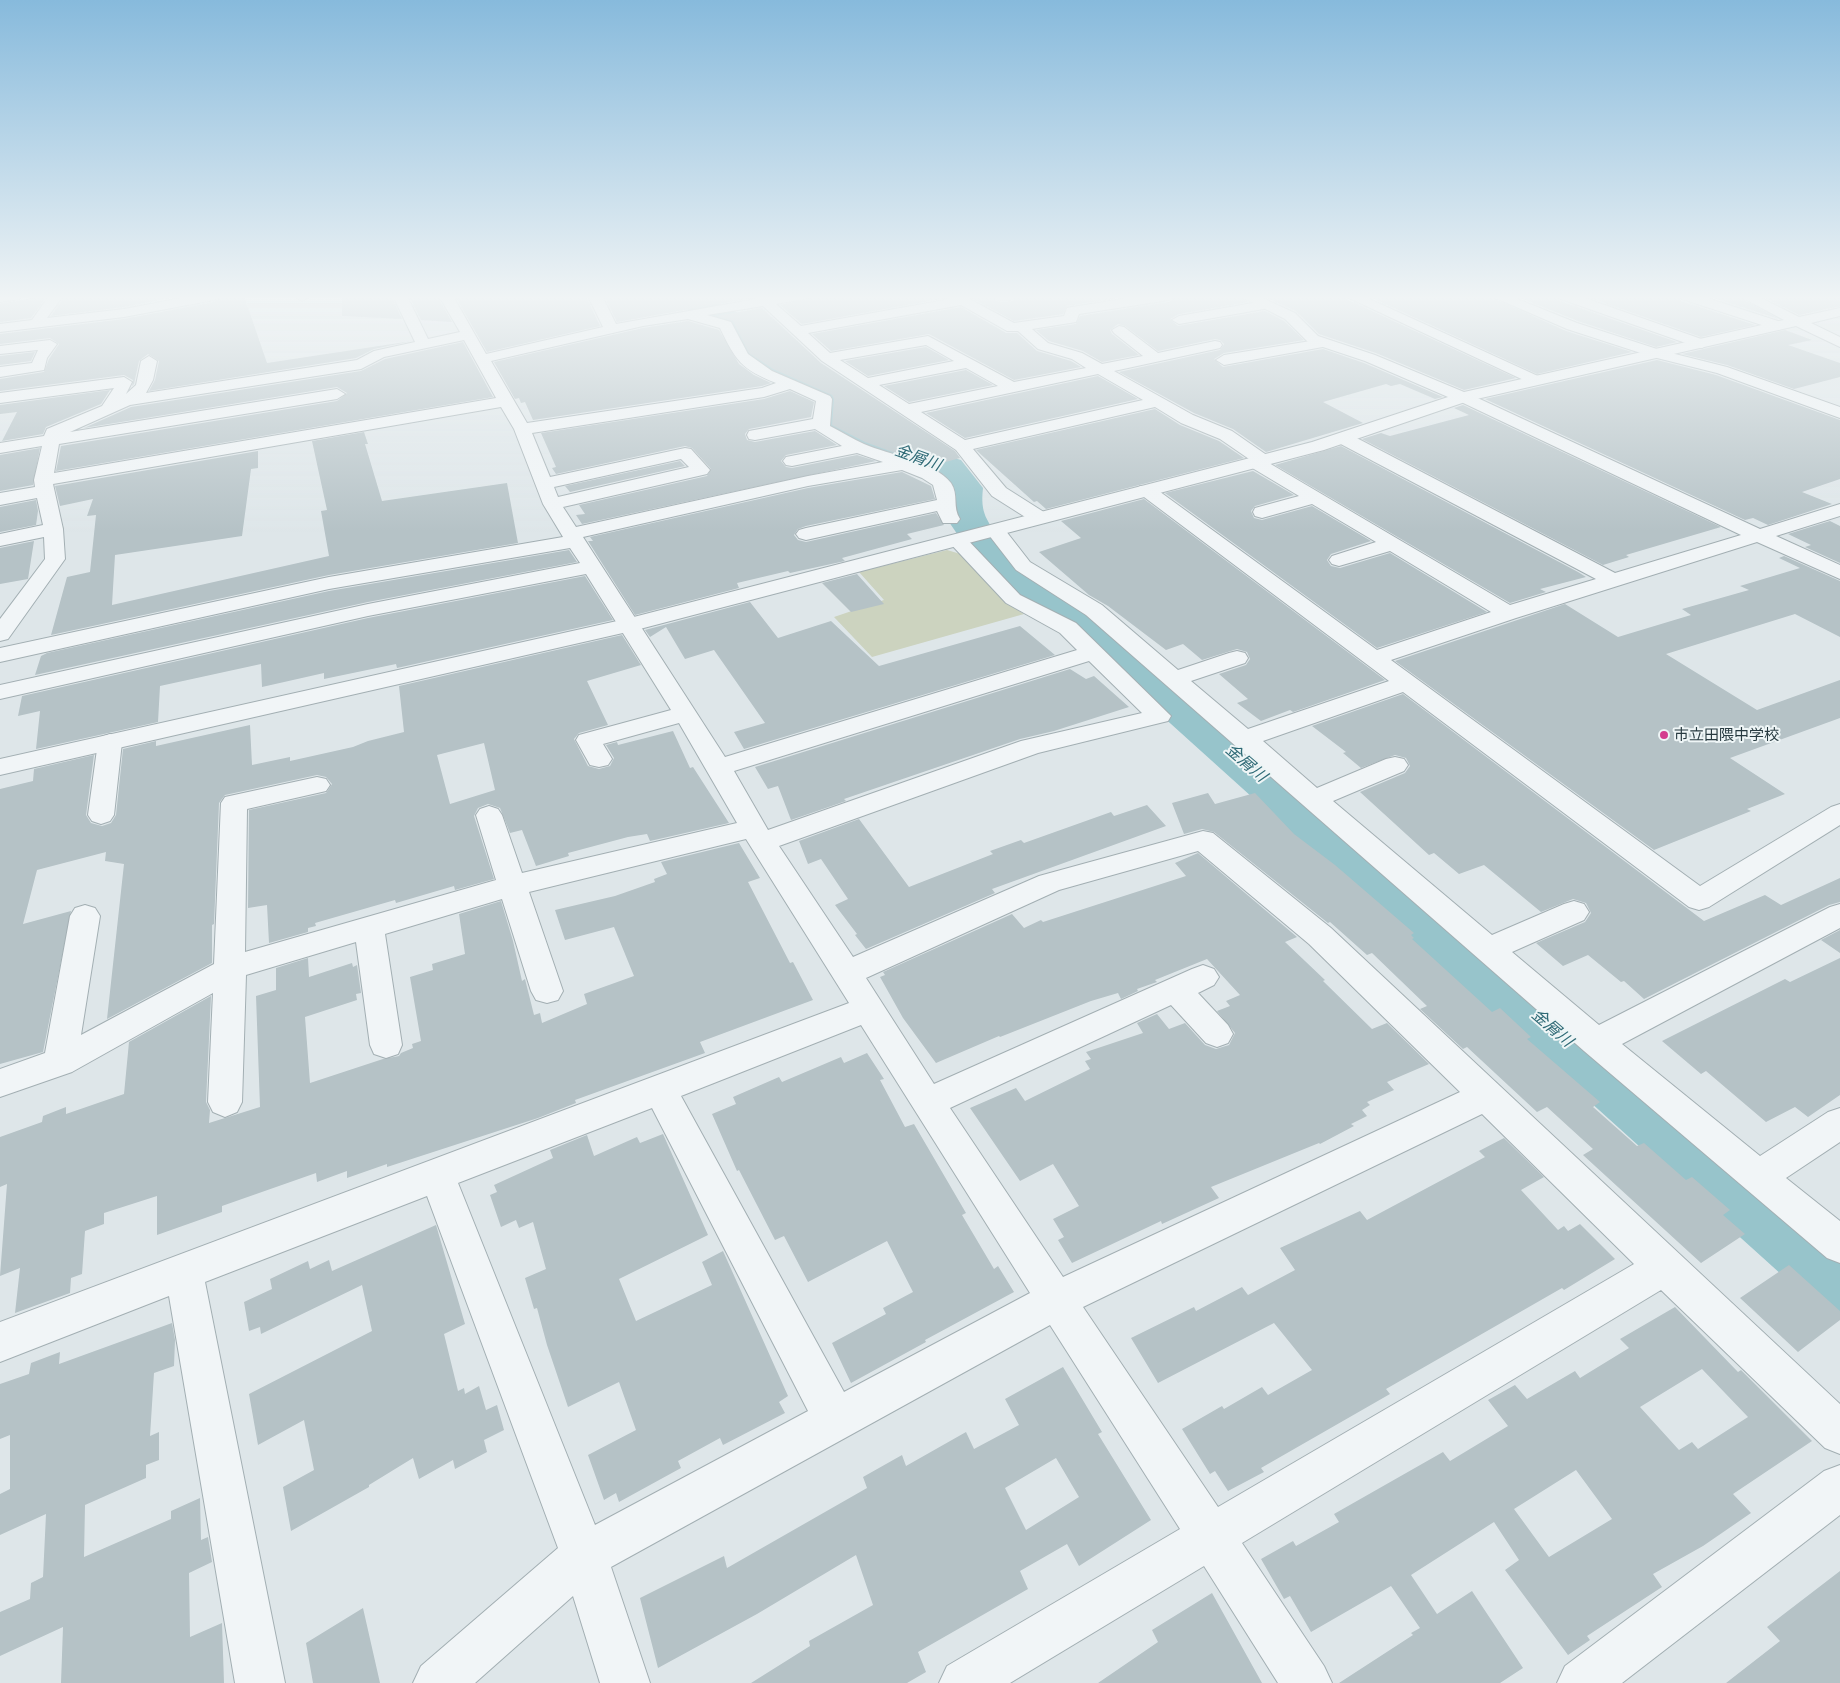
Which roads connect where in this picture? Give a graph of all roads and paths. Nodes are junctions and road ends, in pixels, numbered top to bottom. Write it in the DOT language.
graph roads {
  1 [pos="147,375"];
  2 [pos="251,375"];
  3 [pos="491,375"];
  4 [pos="768,375"];
  5 [pos="852,375"];
  6 [pos="909,375"];
  7 [pos="988,375"];
  8 [pos="1070,375"];
  9 [pos="1109,375"];
  10 [pos="1409,375"];
  11 [pos="1523,375"];
  12 [pos="1561,375"];
  13 [pos="1734,375"];
  14 [pos="1535,380"];
  15 [pos="865,383"];
  16 [pos="791,384"];
  17 [pos="1011,388"];
  18 [pos="337,394"];
  19 [pos="1463,397"];
  20 [pos="0,398"];
  21 [pos="126,401"];
  22 [pos="506,401"];
  23 [pos="1157,402"];
  24 [pos="108,409"];
  25 [pos="906,410"];
  26 [pos="1840,413"];
  27 [pos="821,423"];
  28 [pos="522,429"];
  29 [pos="755,434"];
  30 [pos="1342,438"];
  31 [pos="51,441"];
  32 [pos="962,446"];
  33 [pos="0,448"];
  34 [pos="858,448"];
  35 [pos="1258,461"];
  36 [pos="792,462"];
  37 [pos="904,464"];
  38 [pos="543,484"];
  39 [pos="44,486"];
  40 [pos="1146,490"];
  41 [pos="1314,498"];
  42 [pos="0,499"];
  43 [pos="552,504"];
  44 [pos="945,504"];
  45 [pos="1840,510"];
  46 [pos="1262,512"];
  47 [pos="1040,518"];
  48 [pos="53,529"];
  49 [pos="992,530"];
  50 [pos="806,534"];
  51 [pos="1759,537"];
  52 [pos="573,538"];
  53 [pos="961,538"];
  54 [pos="0,540"];
  55 [pos="1391,544"];
  56 [pos="1339,560"];
  57 [pos="593,567"];
  58 [pos="1840,573"];
  59 [pos="1616,580"];
  60 [pos="1508,613"];
  61 [pos="628,624"];
  62 [pos="0,634"];
  63 [pos="1093,652"];
  64 [pos="0,655"];
  65 [pos="1237,658"];
  66 [pos="1371,659"];
  67 [pos="1175,679"];
  68 [pos="1404,684"];
  69 [pos="0,692"];
  70 [pos="684,714"];
  71 [pos="1245,739"];
  72 [pos="110,742"];
  73 [pos="599,759"];
  74 [pos="1395,765"];
  75 [pos="0,767"];
  76 [pos="719,767"];
  77 [pos="317,785"];
  78 [pos="1314,799"];
  79 [pos="1840,813"];
  80 [pos="101,815"];
  81 [pos="489,815"];
  82 [pos="758,835"];
  83 [pos="511,886"];
  84 [pos="1574,912"];
  85 [pos="1840,915"];
  86 [pos="85,916"];
  87 [pos="369,927"];
  88 [pos="1488,949"];
  89 [pos="229,970"];
  90 [pos="847,974"];
  91 [pos="547,991"];
  92 [pos="867,1009"];
  93 [pos="1216,1034"];
  94 [pos="1596,1042"];
  95 [pos="386,1045"];
  96 [pos="60,1062"];
  97 [pos="0,1083"];
  98 [pos="660,1090"];
  99 [pos="1486,1096"];
  100 [pos="225,1102"];
  101 [pos="928,1102"];
  102 [pos="1840,1122"];
  103 [pos="437,1175"];
  104 [pos="1758,1177"];
  105 [pos="1840,1246"];
  106 [pos="1664,1267"];
  107 [pos="184,1272"];
  108 [pos="1056,1300"];
  109 [pos="0,1342"];
  110 [pos="835,1419"];
  111 [pos="1840,1433"];
  112 [pos="1840,1487"];
  113 [pos="1212,1537"];
  114 [pos="584,1556"];
  115 [pos="260,1683"];
  116 [pos="438,1683"];
  117 [pos="625,1683"];
  118 [pos="964,1683"];
  119 [pos="1307,1683"];
  120 [pos="1582,1683"];
  1 -- 21 [label="street"];
  2 -- 21 [label="street"];
  3 -- 22 [label="street"];
  4 -- 16 [label="street"];
  5 -- 15 [label="street"];
  6 -- 15 [label="street"];
  7 -- 17 [label="street"];
  8 -- 17 [label="street"];
  9 -- 23 [label="street"];
  10 -- 19 [label="street"];
  11 -- 14 [label="street"];
  12 -- 14 [label="street"];
  13 -- 26 [label="street"];
  14 -- 19 [label="street"];
  15 -- 25 [label="street"];
  16 -- 27 [label="street"];
  16 -- 28 [label="street"];
  17 -- 25 [label="street"];
  18 -- 31 [label="street"];
  19 -- 30 [label="street"];
  19 -- 51 [label="street"];
  20 -- 24 [label="street"];
  21 -- 24 [label="street"];
  22 -- 28 [label="street"];
  22 -- 39 [label="street"];
  23 -- 32 [label="street"];
  23 -- 35 [label="street"];
  24 -- 31 [label="street"];
  25 -- 32 [label="street"];
  27 -- 29 [label="street"];
  27 -- 34 [label="street"];
  28 -- 38 [label="street"];
  30 -- 35 [label="street"];
  30 -- 59 [label="street"];
  31 -- 33 [label="street"];
  31 -- 39 [label="street"];
  32 -- 47 [label="street"];
  34 -- 36 [label="street"];
  34 -- 37 [label="street"];
  35 -- 40 [label="street"];
  35 -- 41 [label="street"];
  37 -- 44 [label="street"];
  37 -- 52 [label="street"];
  38 -- 43 [label="street"];
  38 -- 43 [label="street"];
  39 -- 42 [label="street"];
  39 -- 48 [label="street"];
  40 -- 47 [label="street"];
  40 -- 66 [label="street"];
  41 -- 46 [label="street"];
  41 -- 55 [label="street"];
  43 -- 52 [label="street"];
  44 -- 50 [label="street"];
  44 -- 53 [label="street"];
  45 -- 51 [label="street"];
  47 -- 49 [label="street"];
  48 -- 54 [label="street"];
  48 -- 62 [label="street"];
  49 -- 53 [label="street"];
  49 -- 67 [label="street"];
  51 -- 58 [label="street"];
  51 -- 59 [label="street"];
  52 -- 57 [label="street"];
  52 -- 64 [label="street"];
  53 -- 61 [label="street"];
  53 -- 63 [label="street"];
  55 -- 56 [label="street"];
  55 -- 60 [label="street"];
  57 -- 61 [label="street"];
  57 -- 69 [label="street"];
  59 -- 60 [label="street"];
  60 -- 66 [label="street"];
  61 -- 70 [label="street"];
  61 -- 72 [label="street"];
  63 -- 76 [label="street"];
  63 -- 82 [label="street"];
  65 -- 67 [label="street"];
  66 -- 68 [label="street"];
  67 -- 71 [label="street"];
  68 -- 71 [label="street"];
  68 -- 79 [label="street"];
  70 -- 73 [label="street"];
  70 -- 76 [label="street"];
  71 -- 78 [label="street"];
  72 -- 75 [label="street"];
  72 -- 80 [label="street"];
  74 -- 78 [label="street"];
  76 -- 82 [label="street"];
  77 -- 89 [label="street"];
  78 -- 88 [label="street"];
  81 -- 83 [label="street"];
  82 -- 83 [label="street"];
  82 -- 90 [label="street"];
  83 -- 87 [label="street"];
  83 -- 91 [label="street"];
  84 -- 88 [label="street"];
  85 -- 94 [label="street"];
  86 -- 96 [label="street"];
  87 -- 89 [label="street"];
  87 -- 95 [label="street"];
  88 -- 94 [label="street"];
  89 -- 96 [label="street"];
  89 -- 100 [label="street"];
  90 -- 92 [label="street"];
  90 -- 99 [label="street"];
  92 -- 98 [label="street"];
  92 -- 101 [label="street"];
  93 -- 101 [label="street"];
  94 -- 104 [label="street"];
  96 -- 97 [label="street"];
  98 -- 103 [label="street"];
  98 -- 110 [label="street"];
  99 -- 106 [label="street"];
  99 -- 108 [label="street"];
  101 -- 108 [label="street"];
  102 -- 104 [label="street"];
  103 -- 107 [label="street"];
  103 -- 114 [label="street"];
  104 -- 105 [label="street"];
  106 -- 111 [label="street"];
  106 -- 113 [label="street"];
  107 -- 109 [label="street"];
  107 -- 115 [label="street"];
  108 -- 110 [label="street"];
  108 -- 113 [label="street"];
  110 -- 114 [label="street"];
  112 -- 120 [label="street"];
  113 -- 118 [label="street"];
  113 -- 119 [label="street"];
  114 -- 116 [label="street"];
  114 -- 117 [label="street"];
}
